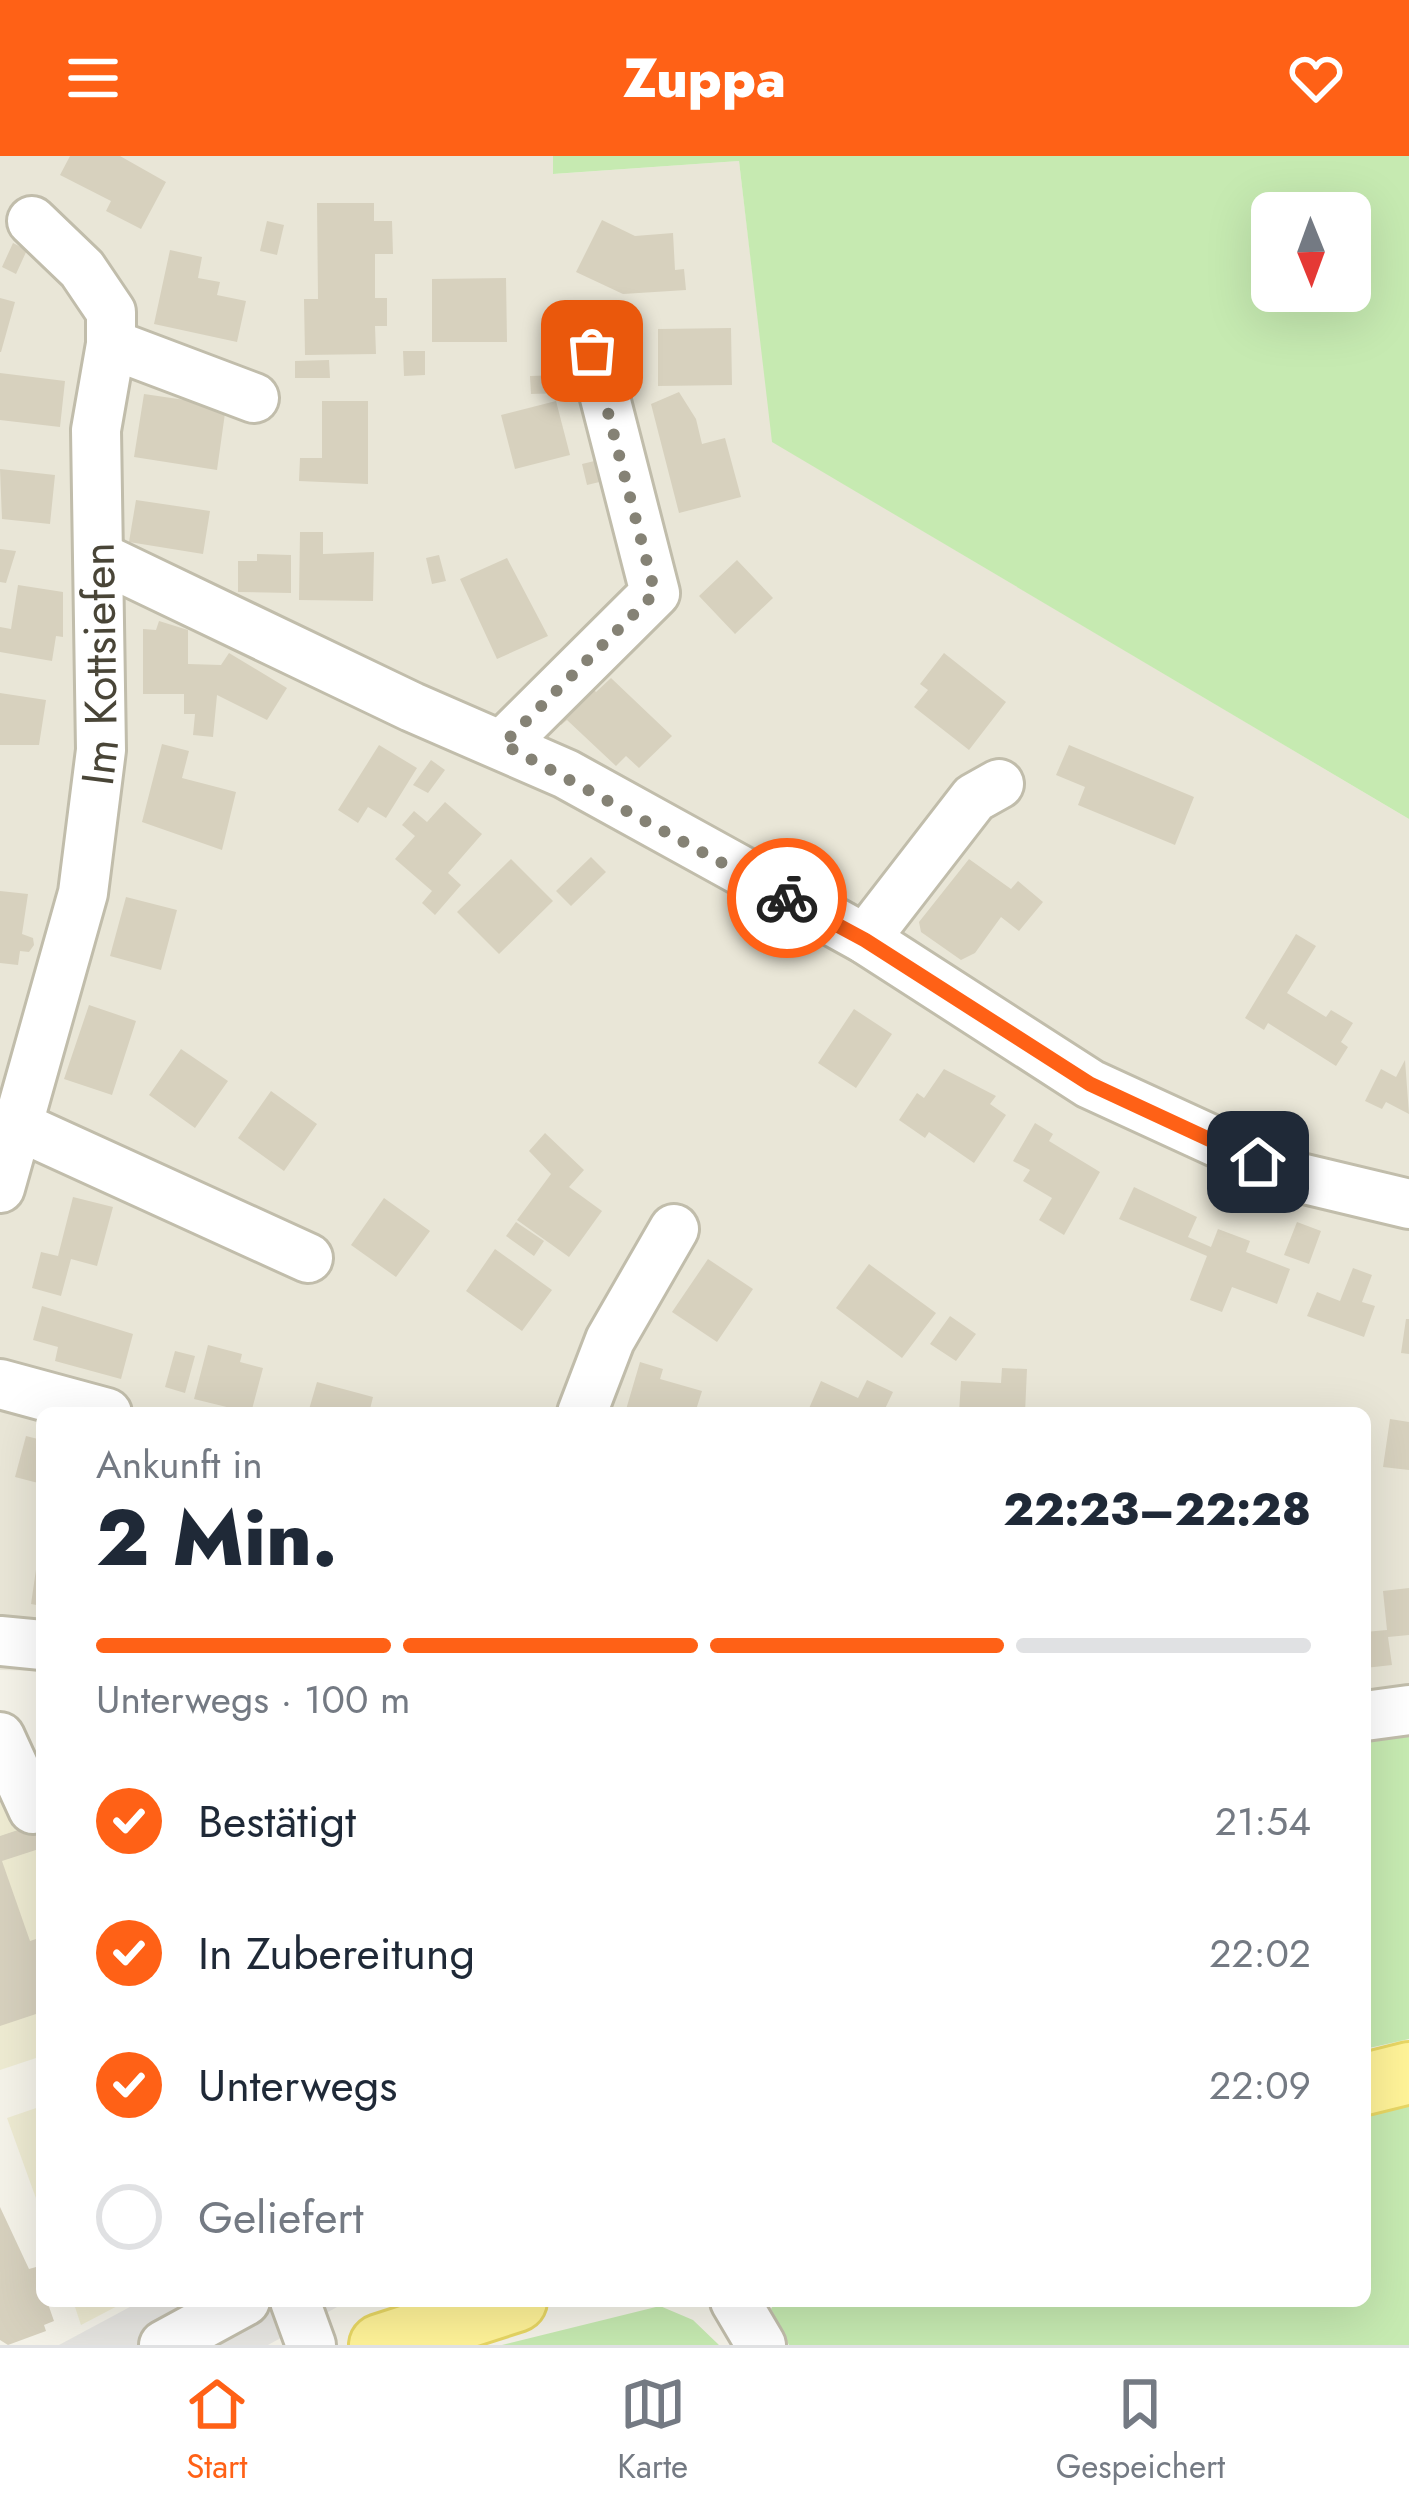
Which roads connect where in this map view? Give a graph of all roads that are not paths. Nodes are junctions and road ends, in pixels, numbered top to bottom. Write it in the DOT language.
graph roads {
  1 [pos="32,221"];
  2 [pos="111,344"];
  3 [pos="592,351"];
  4 [pos="254,398"];
  5 [pos="99,557"];
  6 [pos="503,744"];
  7 [pos="999,784"];
  8 [pos="865,940"];
  9 [pos="14,1124"];
  10 [pos="0,1188"];
  11 [pos="1409,1204"];
  12 [pos="674,1229"];
  13 [pos="308,1258"];
  14 [pos="0,1384"];
  15 [pos="84,1407"];
  16 [pos="584,1407"];
  17 [pos="0,1639"];
  18 [pos="36,1644"];
  19 [pos="1409,1710"];
  20 [pos="1371,1715"];
  21 [pos="0,1737"];
  22 [pos="33,1809"];
  23 [pos="1409,2074"];
  24 [pos="1371,2083"];
  25 [pos="234,2307"];
  26 [pos="297,2307"];
  27 [pos="497,2307"];
  28 [pos="739,2307"];
  29 [pos="164,2345"];
  30 [pos="311,2345"];
  31 [pos="380,2345"];
  32 [pos="761,2345"];
  1 -- 2 [label="street, Im Kottsiefen"];
  2 -- 4 [label="street"];
  2 -- 5 [label="street, Im Kottsiefen"];
  3 -- 6 [label="street"];
  5 -- 6 [label="street"];
  5 -- 9 [label="street, Im Kottsiefen"];
  6 -- 8 [label="street"];
  7 -- 8 [label="street"];
  8 -- 11 [label="street"];
  9 -- 10 [label="street, Im Kottsiefen"];
  9 -- 13 [label="street"];
  12 -- 16 [label="street"];
  14 -- 15 [label="street"];
  17 -- 18 [label="street"];
  19 -- 20 [label="street"];
  21 -- 22 [label="street"];
  23 -- 24 [label="main road"];
  25 -- 29 [label="street"];
  26 -- 30 [label="street"];
  27 -- 31 [label="main road"];
  28 -- 32 [label="street"];
}
